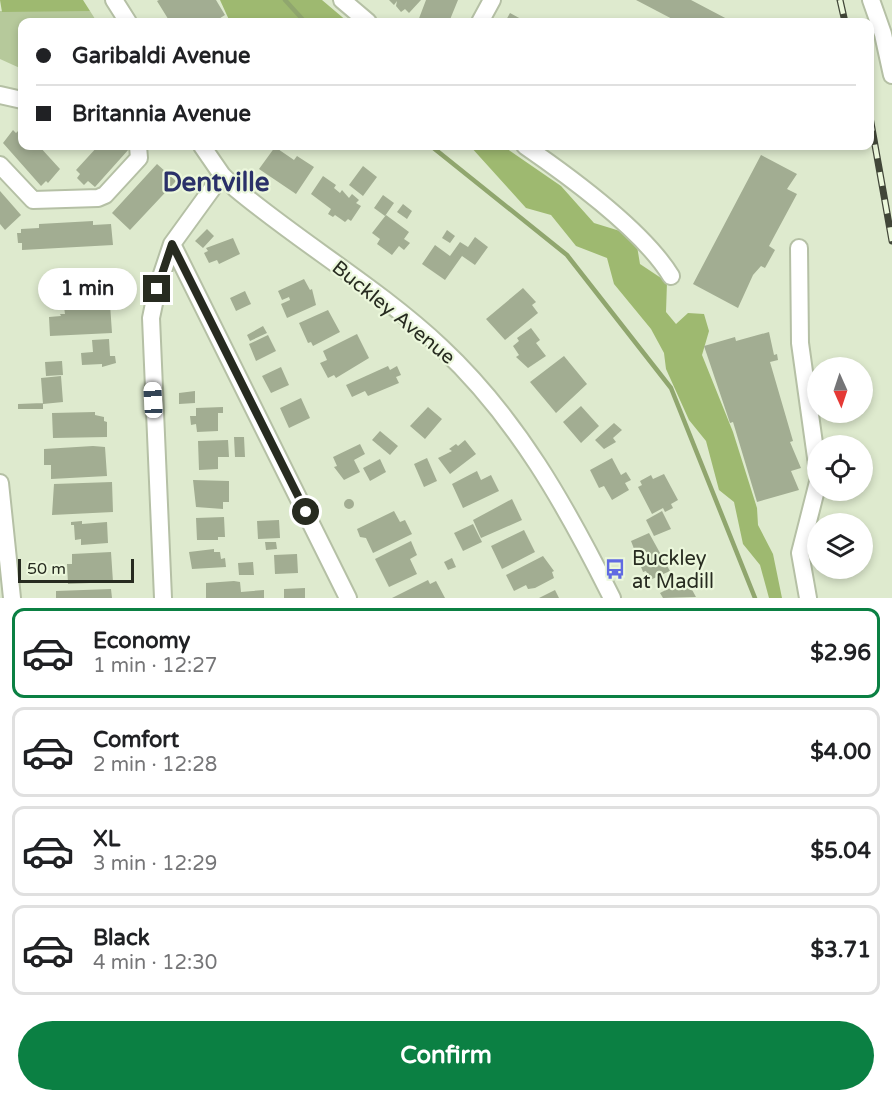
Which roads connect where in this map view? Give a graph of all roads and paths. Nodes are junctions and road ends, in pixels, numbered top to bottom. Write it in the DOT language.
graph roads {
  1 [pos="114,0"];
  2 [pos="342,0"];
  3 [pos="492,0"];
  4 [pos="871,0"];
  5 [pos="125,18"];
  6 [pos="363,18"];
  7 [pos="482,18"];
  8 [pos="892,75"];
  9 [pos="0,95"];
  10 [pos="18,99"];
  11 [pos="138,150"];
  12 [pos="205,150"];
  13 [pos="530,150"];
  14 [pos="0,165"];
  15 [pos="222,175"];
  16 [pos="172,244"];
  17 [pos="799,248"];
  18 [pos="671,276"];
  19 [pos="813,435"];
  20 [pos="0,483"];
  21 [pos="813,501"];
  22 [pos="12,598"];
  23 [pos="163,598"];
  24 [pos="348,598"];
  25 [pos="612,598"];
  26 [pos="808,598"];
  1 -- 5 [label="street"];
  2 -- 6 [label="street"];
  3 -- 7 [label="street"];
  4 -- 8 [label="street"];
  9 -- 10 [label="street"];
  11 -- 14 [label="street"];
  12 -- 15 [label="street, Buckley Avenue"];
  13 -- 18 [label="street"];
  15 -- 16 [label="street"];
  15 -- 25 [label="street, Buckley Avenue"];
  16 -- 23 [label="street"];
  16 -- 24 [label="street"];
  17 -- 19 [label="street"];
  20 -- 22 [label="street"];
  21 -- 26 [label="street"];
}
